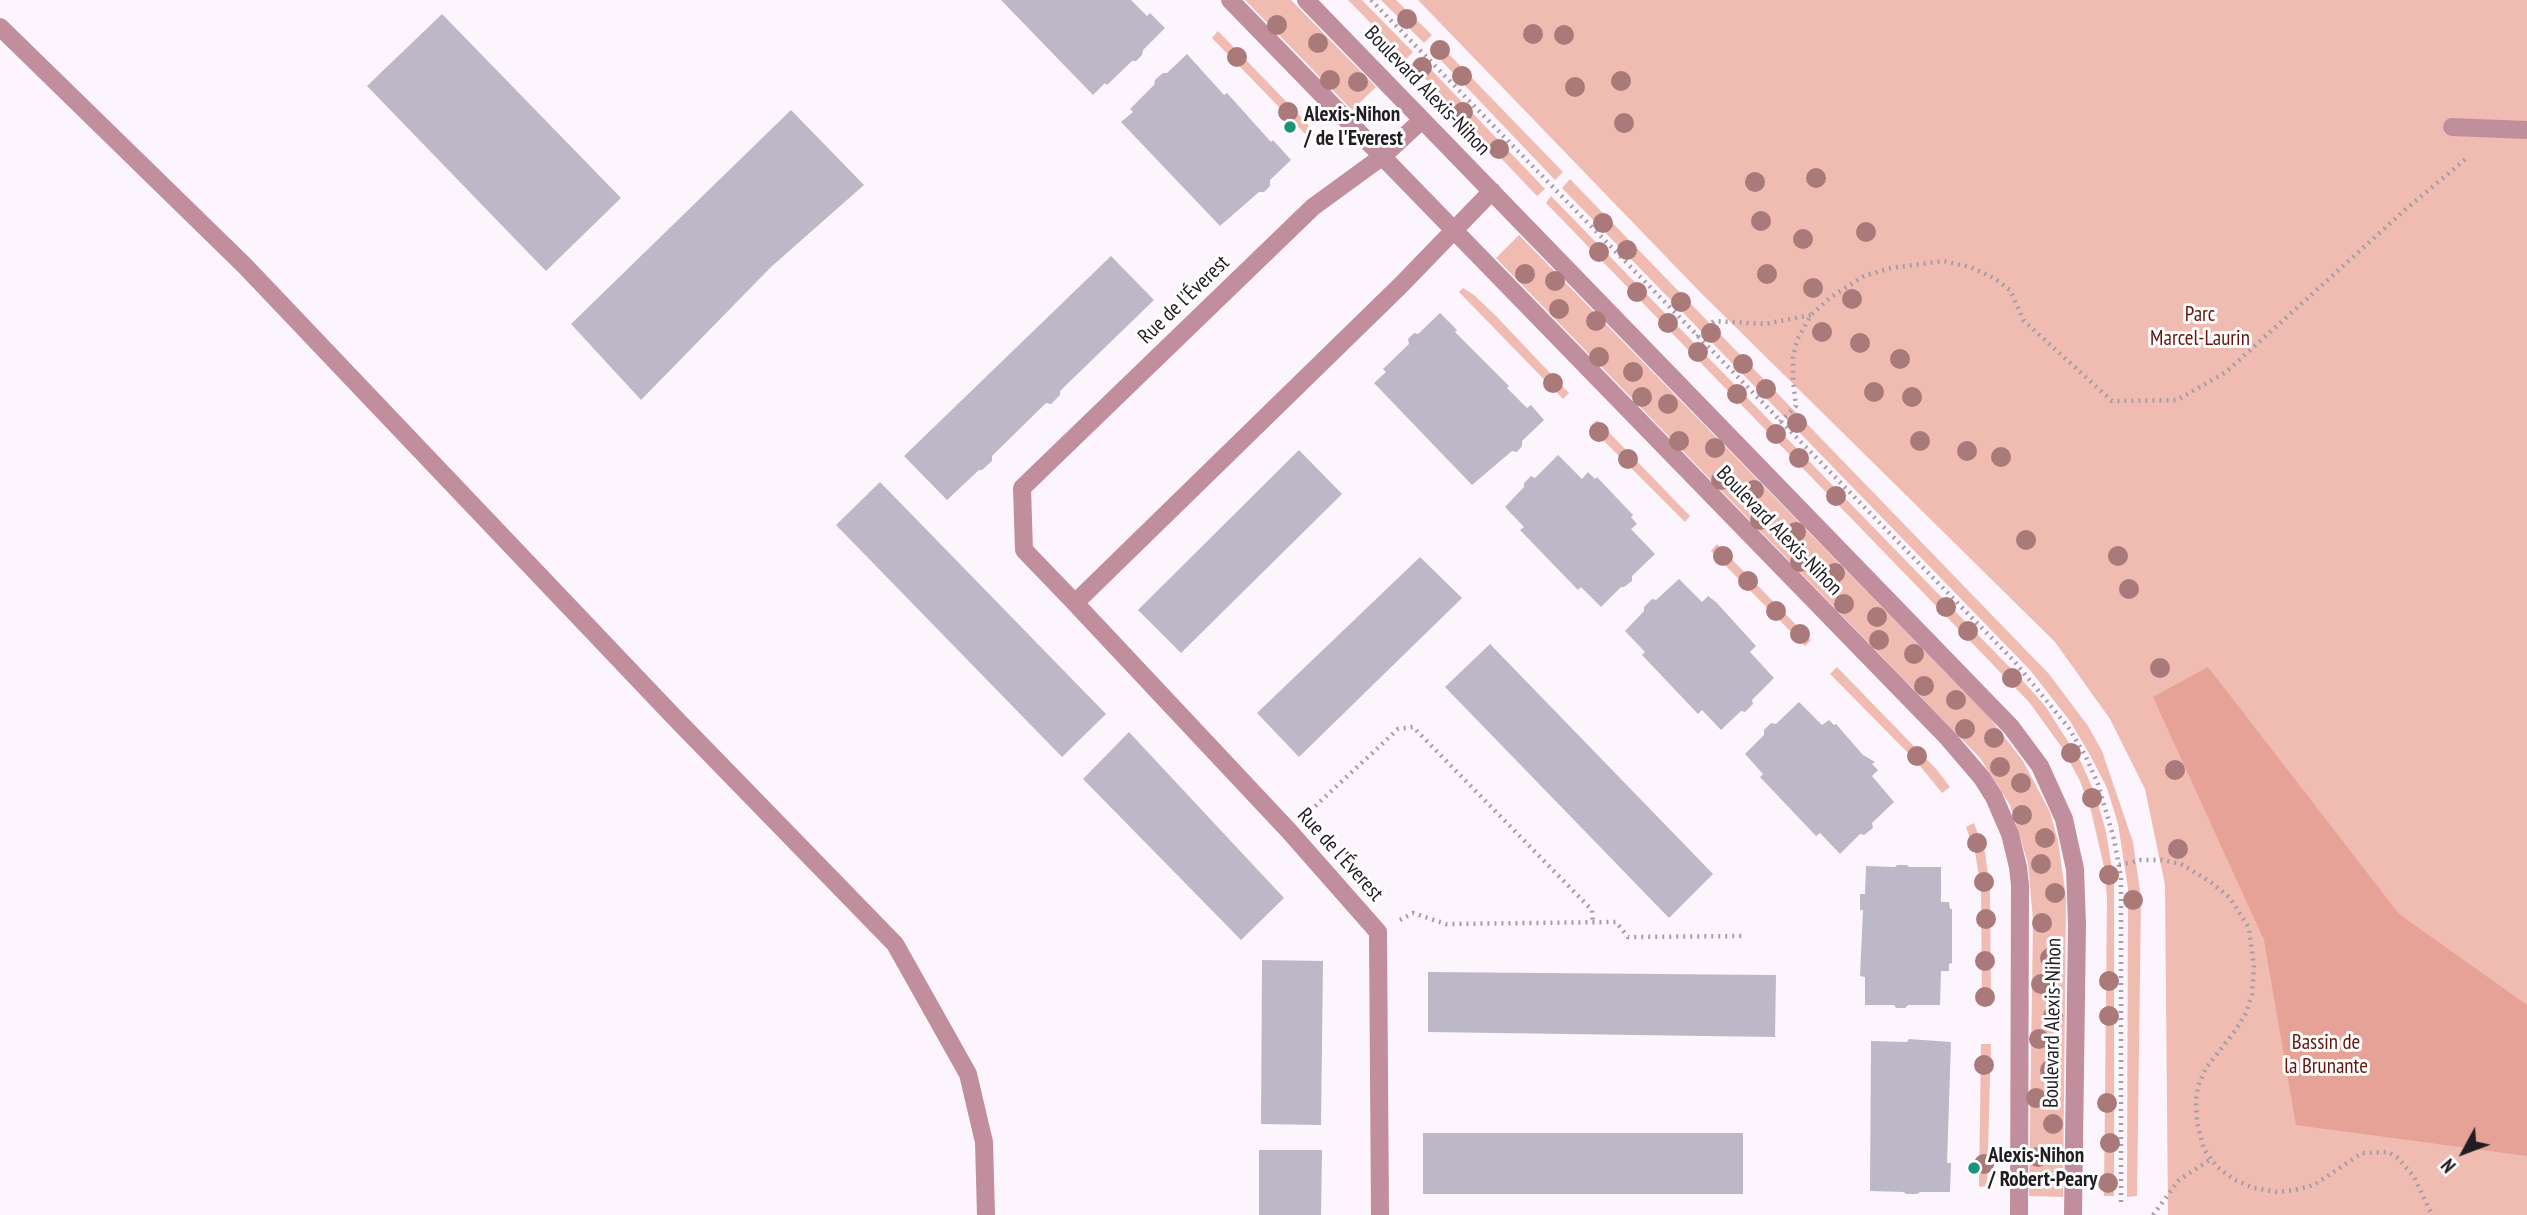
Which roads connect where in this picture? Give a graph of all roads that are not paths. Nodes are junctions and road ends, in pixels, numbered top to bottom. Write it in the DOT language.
graph roads {
  1 [pos="1230,0"];
  2 [pos="1306,0"];
  3 [pos="0,27"];
  4 [pos="1422,120"];
  5 [pos="2452,127"];
  6 [pos="2527,130"];
  7 [pos="1383,156"];
  8 [pos="1492,191"];
  9 [pos="1453,229"];
  10 [pos="1074,603"];
  11 [pos="986,1215"];
  12 [pos="1380,1215"];
  13 [pos="2019,1215"];
  14 [pos="2073,1215"];
  1 -- 7 [label="street, Boulevard Alexis-Nihon"];
  2 -- 4 [label="street, Boulevard Alexis-Nihon"];
  3 -- 11 [label="street"];
  4 -- 7 [label="street, Rue de l'Éverest"];
  4 -- 8 [label="street, Boulevard Alexis-Nihon"];
  5 -- 6 [label="street"];
  7 -- 9 [label="street, Boulevard Alexis-Nihon"];
  7 -- 10 [label="street, Rue de l'Éverest"];
  8 -- 9 [label="street"];
  8 -- 14 [label="street, Boulevard Alexis-Nihon"];
  9 -- 10 [label="street"];
  9 -- 13 [label="street, Boulevard Alexis-Nihon"];
  10 -- 12 [label="street, Rue de l'Éverest"];
}
